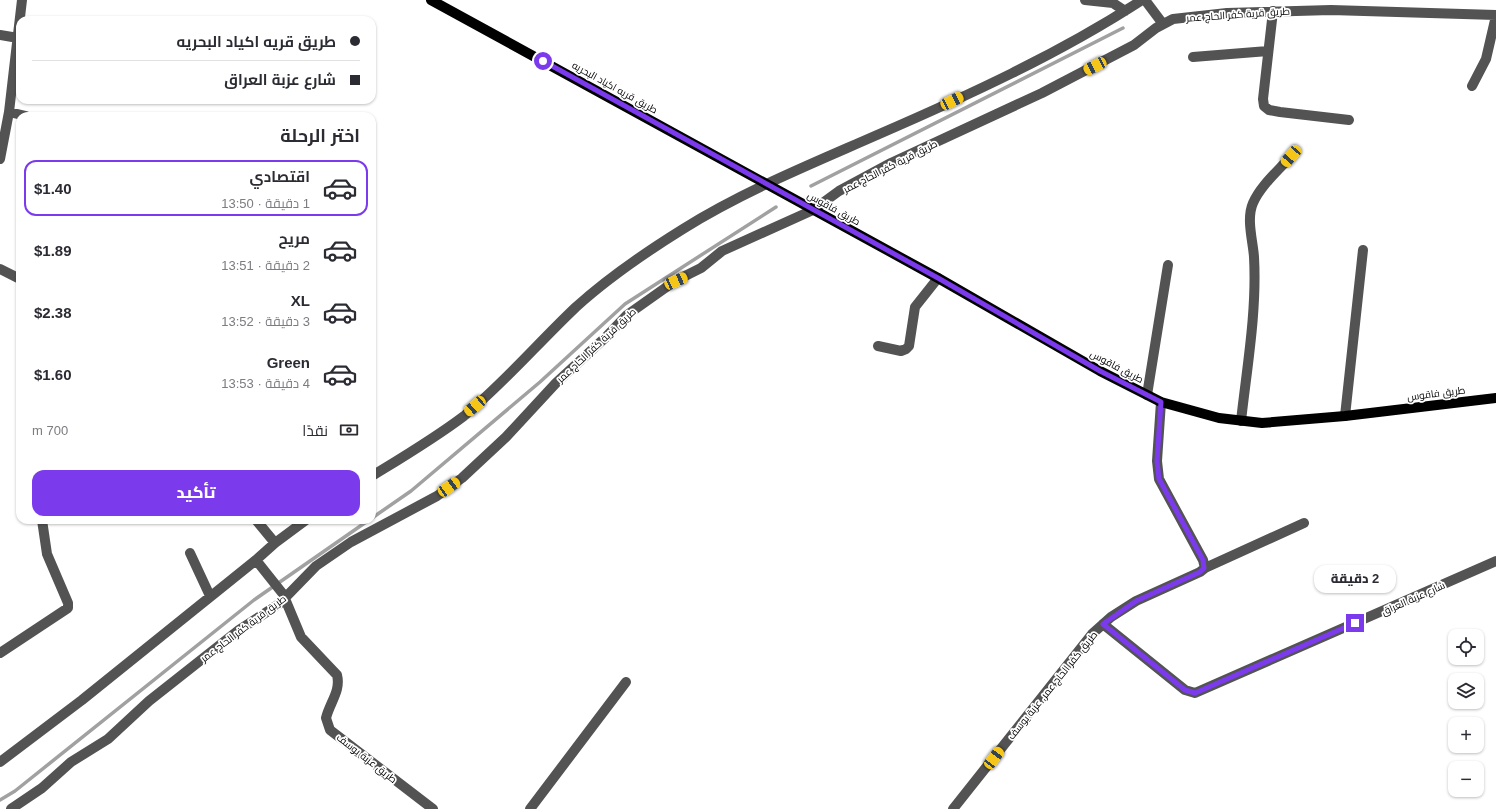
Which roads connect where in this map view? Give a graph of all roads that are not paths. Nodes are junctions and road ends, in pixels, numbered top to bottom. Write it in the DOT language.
graph roads {
  1 [pos="22,0"];
  2 [pos="431,0"];
  3 [pos="1085,0"];
  4 [pos="1142,0"];
  5 [pos="1145,0"];
  6 [pos="1125,11"];
  7 [pos="1273,11"];
  8 [pos="20,16"];
  9 [pos="1496,16"];
  10 [pos="1163,24"];
  11 [pos="0,35"];
  12 [pos="16,38"];
  13 [pos="1268,51"];
  14 [pos="16,54"];
  15 [pos="1193,58"];
  16 [pos="1472,86"];
  17 [pos="9,112"];
  18 [pos="16,114"];
  19 [pos="1349,120"];
  20 [pos="1291,156"];
  21 [pos="0,159"];
  22 [pos="767,184"];
  23 [pos="813,210"];
  24 [pos="1363,250"];
  25 [pos="1168,265"];
  26 [pos="0,269"];
  27 [pos="16,277"];
  28 [pos="938,278"];
  29 [pos="878,346"];
  30 [pos="1147,395"];
  31 [pos="1496,398"];
  32 [pos="1161,402"];
  33 [pos="1345,416"];
  34 [pos="1241,421"];
  35 [pos="376,473"];
  36 [pos="1304,523"];
  37 [pos="43,524"];
  38 [pos="259,524"];
  39 [pos="300,524"];
  40 [pos="275,542"];
  41 [pos="190,553"];
  42 [pos="256,560"];
  43 [pos="1496,561"];
  44 [pos="1204,568"];
  45 [pos="210,596"];
  46 [pos="284,596"];
  47 [pos="1103,624"];
  48 [pos="0,653"];
  49 [pos="626,682"];
  50 [pos="0,762"];
  51 [pos="12,809"];
  52 [pos="433,809"];
  53 [pos="530,809"];
  54 [pos="953,809"];
  1 -- 8 [label="street"];
  2 -- 22 [label="main road, طريق قريه اكياد البحريه"];
  3 -- 6 [label="street"];
  4 -- 6 [label="street"];
  5 -- 10 [label="street"];
  6 -- 22 [label="street"];
  7 -- 9 [label="street, طريق قرية كفر الحاج عمر"];
  7 -- 10 [label="street, طريق قرية كفر الحاج عمر"];
  7 -- 13 [label="street"];
  9 -- 16 [label="street"];
  10 -- 23 [label="street, طريق قرية كفر الحاج عمر"];
  11 -- 12 [label="street"];
  13 -- 15 [label="street"];
  13 -- 19 [label="street"];
  14 -- 17 [label="street"];
  17 -- 18 [label="street"];
  17 -- 21 [label="street"];
  20 -- 34 [label="street"];
  22 -- 23 [label="main road, طريق فاقوس"];
  22 -- 35 [label="street"];
  23 -- 28 [label="main road, طريق فاقوس"];
  23 -- 46 [label="street, طريق قرية كفر الحاج عمر"];
  24 -- 33 [label="street"];
  25 -- 30 [label="street"];
  26 -- 27 [label="street"];
  28 -- 29 [label="street"];
  28 -- 30 [label="main road, طريق فاقوس"];
  30 -- 32 [label="main road, طريق فاقوس"];
  31 -- 33 [label="main road, طريق فاقوس"];
  32 -- 34 [label="main road, طريق فاقوس"];
  32 -- 44 [label="street"];
  33 -- 34 [label="main road, طريق فاقوس"];
  36 -- 44 [label="street, طريق كفر الحاج عمر, عزبة يوسف"];
  37 -- 48 [label="street"];
  38 -- 40 [label="street"];
  39 -- 40 [label="street"];
  40 -- 42 [label="street"];
  41 -- 45 [label="street"];
  42 -- 45 [label="street"];
  42 -- 46 [label="street, طريق عزبة يوسف"];
  43 -- 47 [label="street, شارع عزبة العراق"];
  44 -- 47 [label="street, طريق كفر الحاج عمر, عزبة يوسف"];
  45 -- 50 [label="street"];
  46 -- 51 [label="street, طريق قرية كفر الحاج عمر"];
  46 -- 52 [label="street, طريق عزبة يوسف"];
  47 -- 54 [label="street, طريق كفر الحاج عمر, عزبة يوسف"];
  49 -- 53 [label="street"];
}
